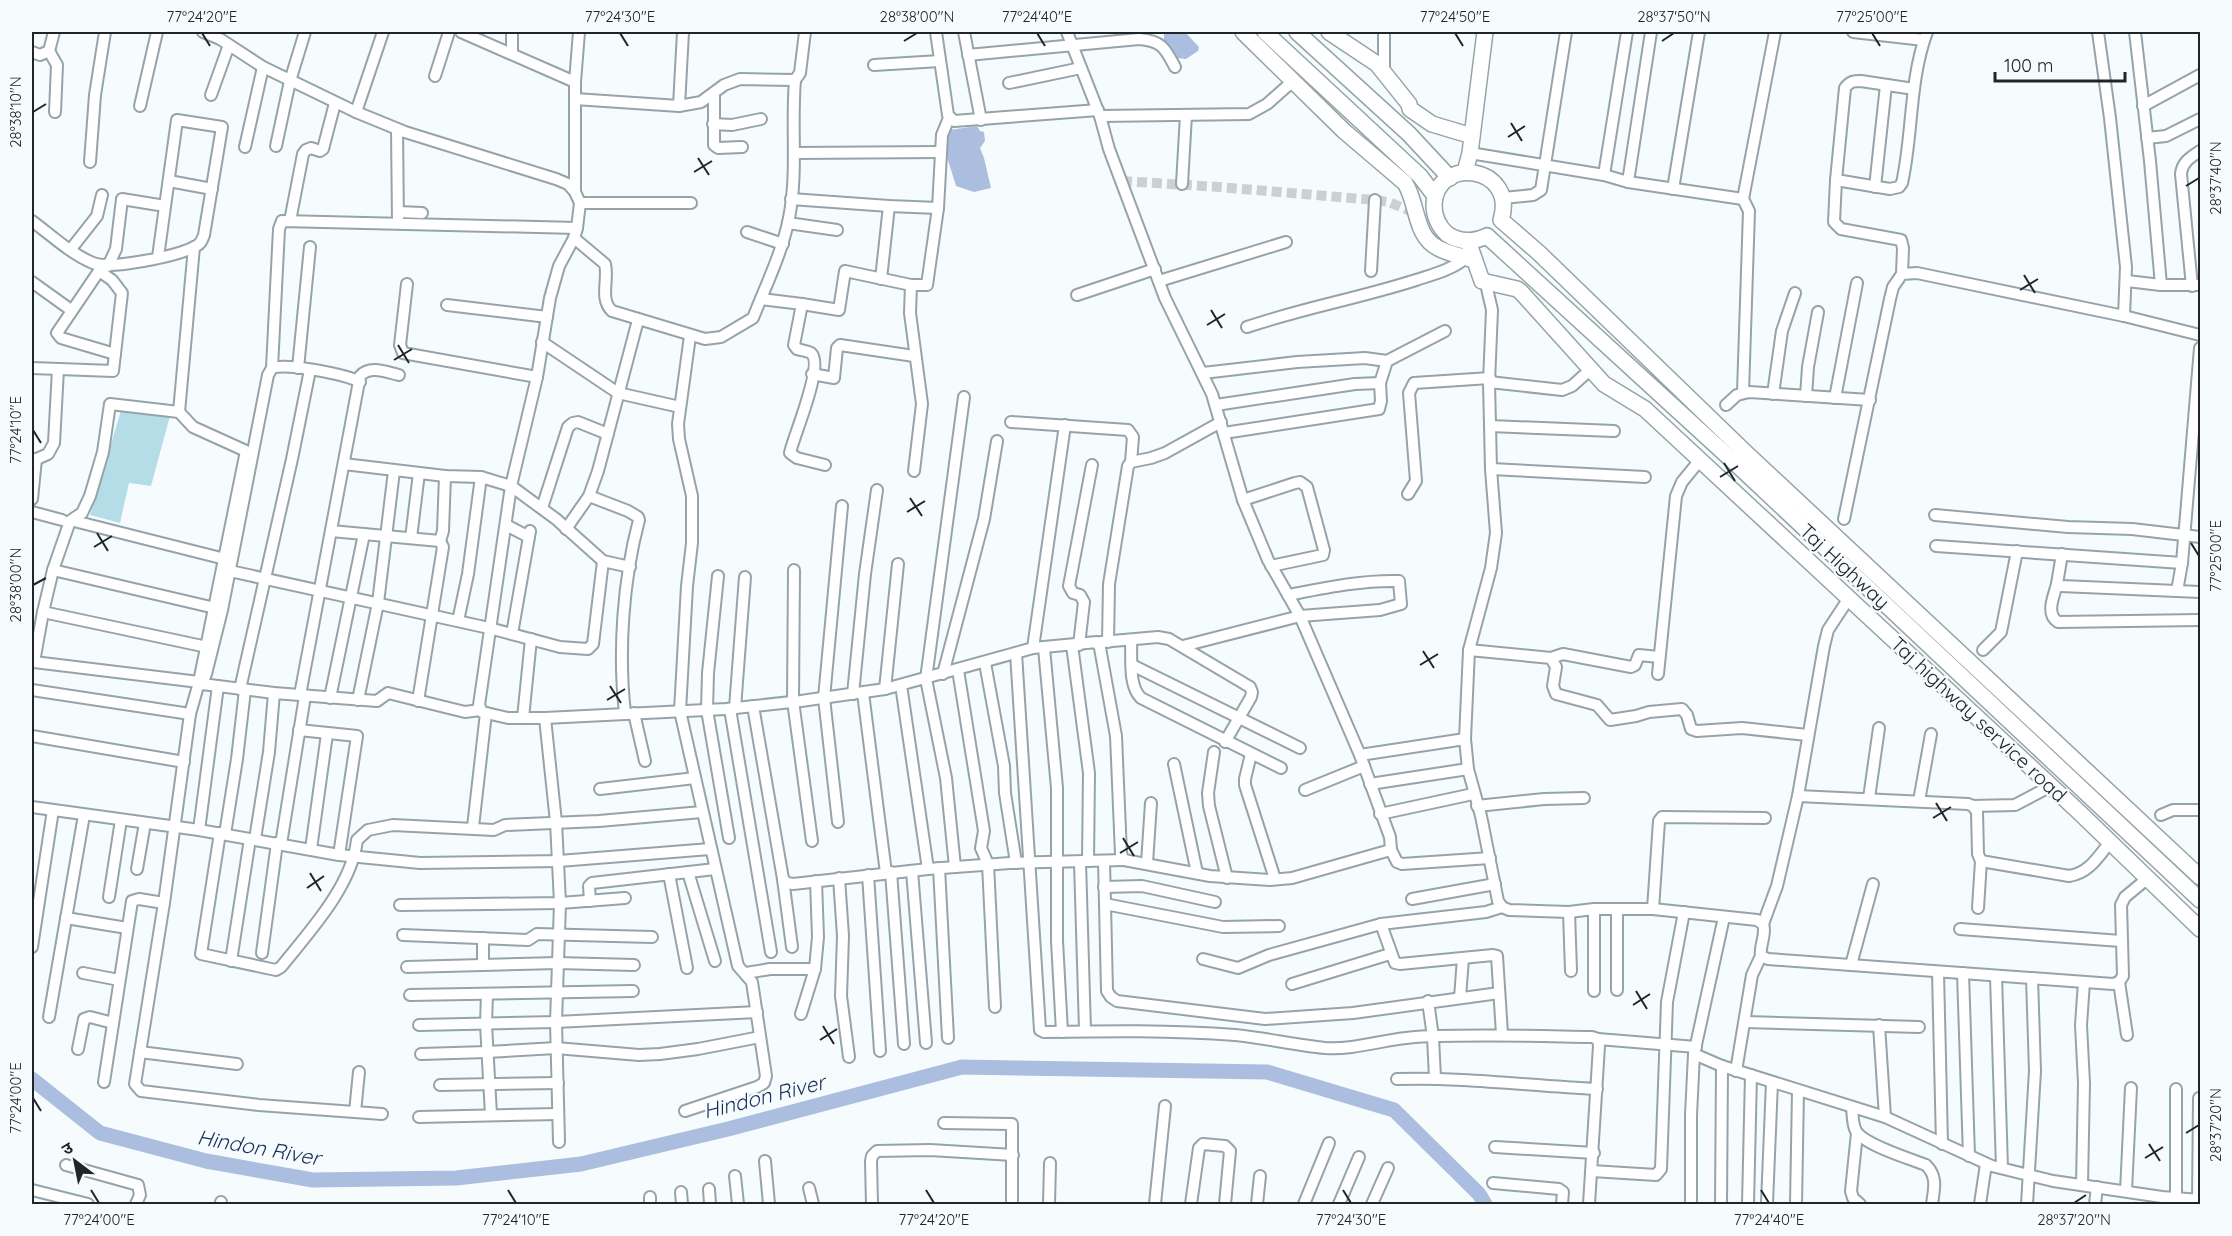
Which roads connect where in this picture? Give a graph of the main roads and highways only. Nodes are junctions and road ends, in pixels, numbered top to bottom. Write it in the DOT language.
graph roads {
  1 [pos="1243,32"];
  2 [pos="1265,32"];
  3 [pos="1297,32"];
  4 [pos="1329,32"];
  5 [pos="1485,32"];
  6 [pos="1410,109"];
  7 [pos="1409,134"];
  8 [pos="1472,136"];
  9 [pos="1465,172"];
  10 [pos="1450,178"];
  11 [pos="1436,196"];
  12 [pos="1468,241"];
  13 [pos="1470,259"];
  14 [pos="2200,877"];
  15 [pos="2200,900"];
  16 [pos="2200,929"];
  1 -- 13 [label="main road"];
  2 -- 11 [label="main road"];
  3 -- 7 [label="main road"];
  4 -- 6 [label="main road"];
  5 -- 8 [label="main road"];
  6 -- 7 [label="main road"];
  6 -- 8 [label="main road"];
  7 -- 10 [label="main road"];
  8 -- 9 [label="main road"];
  9 -- 10 [label="main road"];
  9 -- 14 [label="main road"];
  10 -- 11 [label="main road"];
  11 -- 12 [label="main road"];
  12 -- 13 [label="main road"];
  12 -- 15 [label="main road, Taj Highway"];
  13 -- 16 [label="main road, Taj highway service road"];
}
